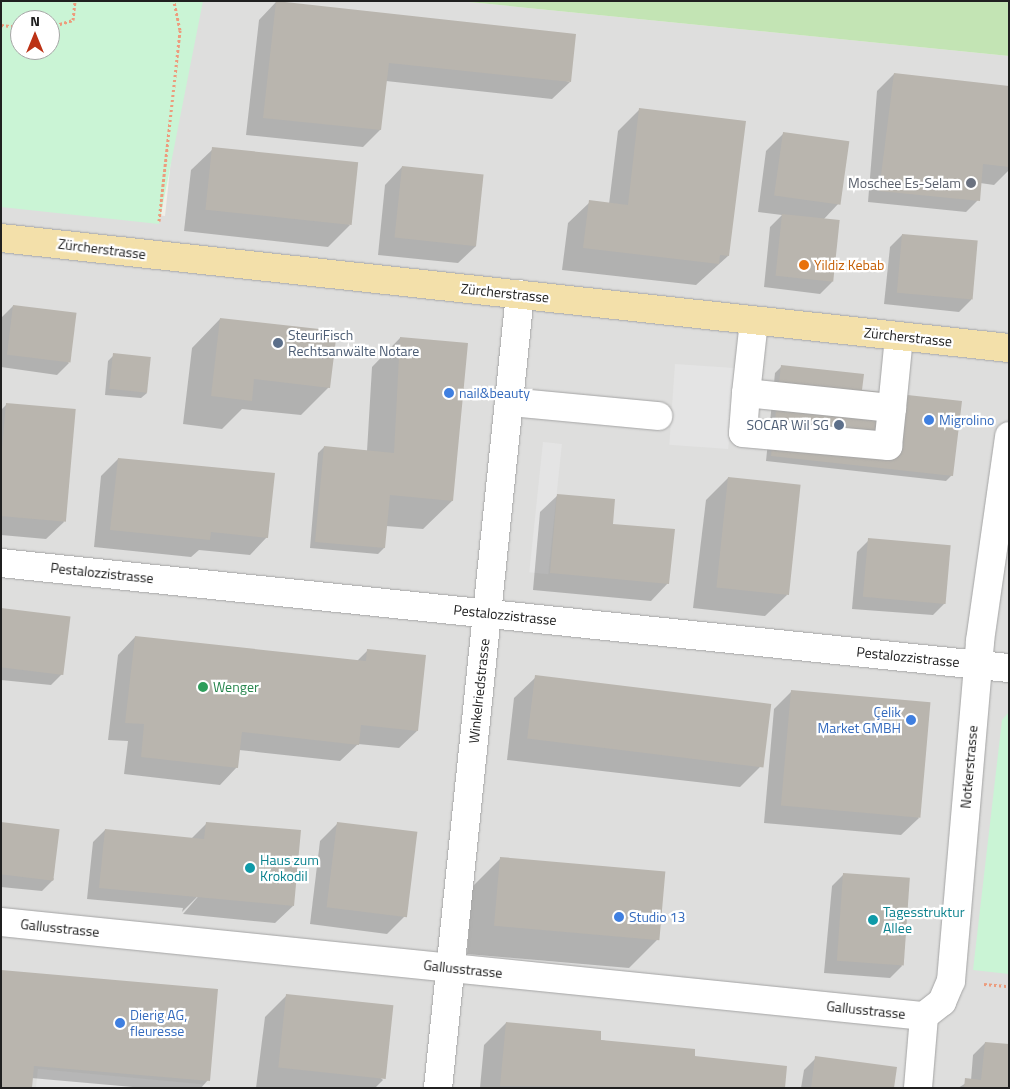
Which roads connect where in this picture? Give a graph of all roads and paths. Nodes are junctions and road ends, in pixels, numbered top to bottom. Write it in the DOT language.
graph roads {
  1 [pos="75,1"];
  2 [pos="174,1"];
  3 [pos="60,23"];
  4 [pos="159,224"];
  5 [pos="1,238"];
  6 [pos="520,294"];
  7 [pos="754,321"];
  8 [pos="899,336"];
  9 [pos="1009,348"];
  10 [pos="746,393"];
  11 [pos="508,402"];
  12 [pos="892,408"];
  13 [pos="658,416"];
  14 [pos="1009,436"];
  15 [pos="1,563"];
  16 [pos="487,613"];
  17 [pos="978,664"];
  18 [pos="1009,668"];
  19 [pos="1,922"];
  20 [pos="450,968"];
  21 [pos="924,1016"];
  22 [pos="438,1088"];
  23 [pos="918,1088"];
  1 -- 3 [label="path"];
  2 -- 4 [label="path"];
  5 -- 6 [label="main road, Zürcherstrasse"];
  6 -- 7 [label="main road, Zürcherstrasse"];
  6 -- 11 [label="street, Winkelriedstrasse"];
  7 -- 8 [label="main road, Zürcherstrasse"];
  7 -- 10 [label="street"];
  8 -- 9 [label="main road, Zürcherstrasse"];
  8 -- 12 [label="street"];
  10 -- 12 [label="street"];
  10 -- 12 [label="street"];
  11 -- 13 [label="street"];
  11 -- 16 [label="street, Winkelriedstrasse"];
  14 -- 17 [label="street, Notkerstrasse"];
  15 -- 16 [label="street, Pestalozzistrasse"];
  16 -- 17 [label="street, Pestalozzistrasse"];
  16 -- 20 [label="street, Winkelriedstrasse"];
  17 -- 18 [label="street, Pestalozzistrasse"];
  17 -- 21 [label="street, Notkerstrasse"];
  19 -- 20 [label="street, Gallusstrasse"];
  20 -- 21 [label="street, Gallusstrasse"];
  20 -- 22 [label="street, Winkelriedstrasse"];
  21 -- 23 [label="street"];
}
